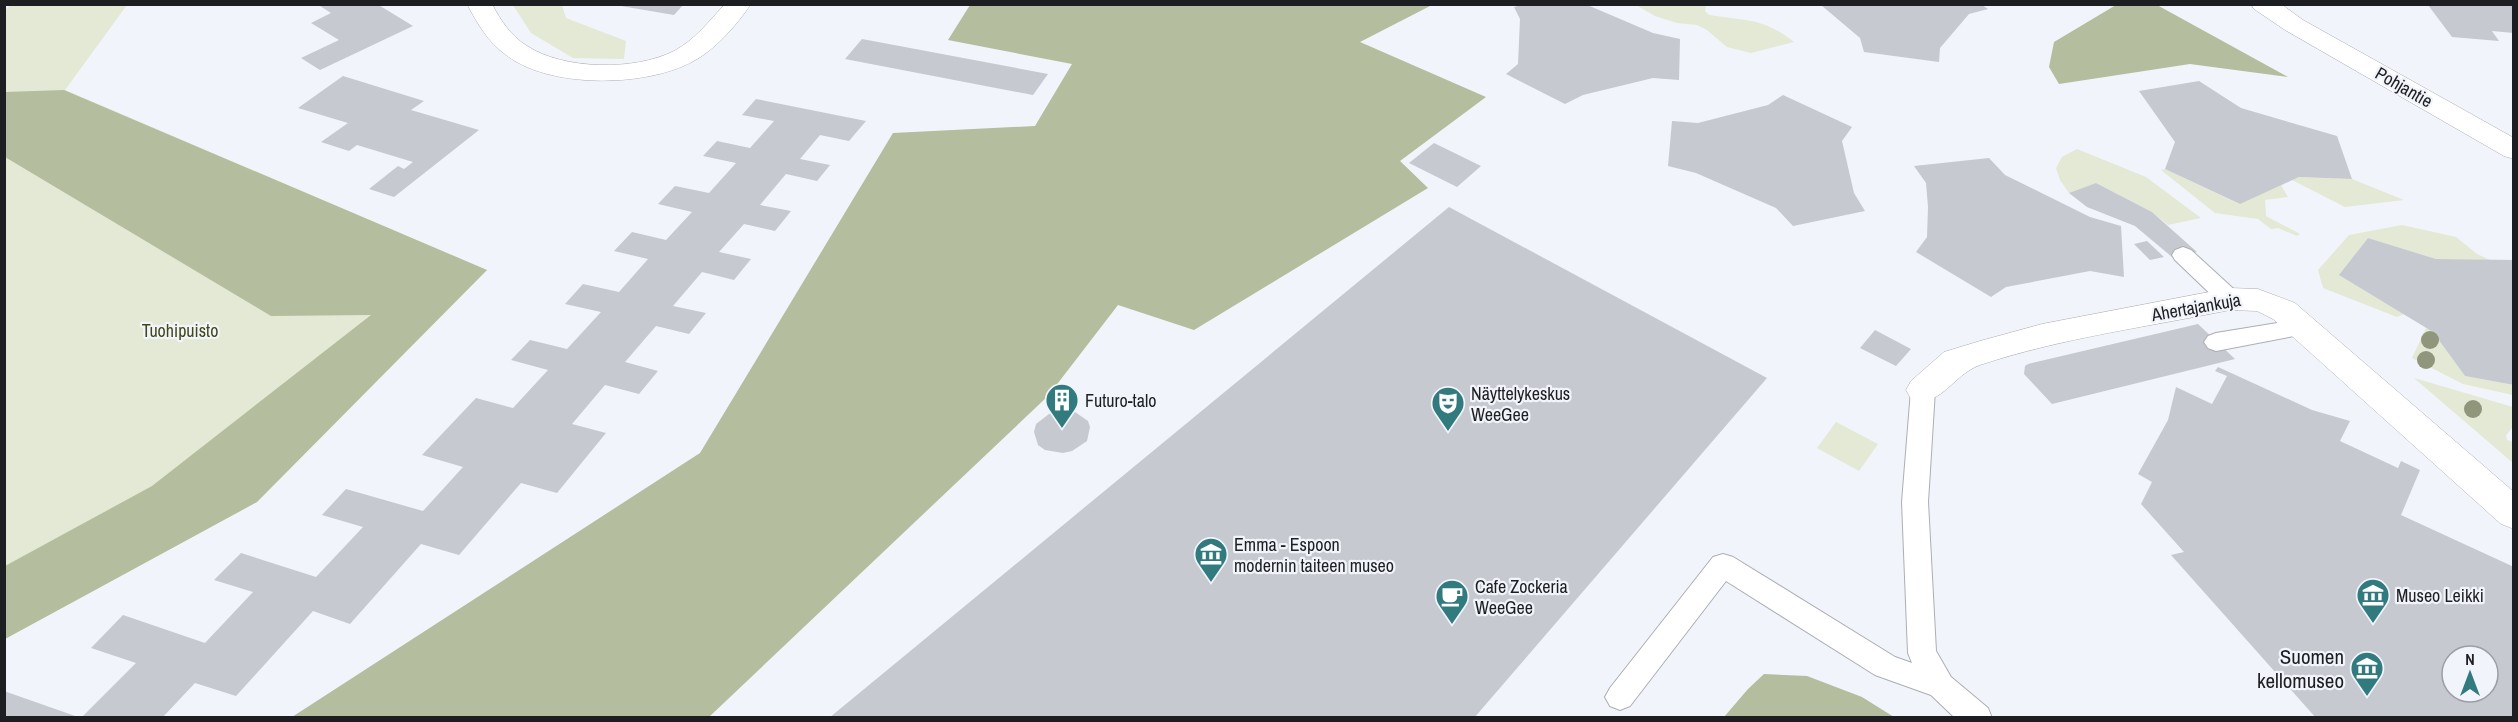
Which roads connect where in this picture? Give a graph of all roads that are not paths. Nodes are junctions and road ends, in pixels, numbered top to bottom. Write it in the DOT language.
graph roads {
  1 [pos="479,4"];
  2 [pos="739,4"];
  3 [pos="2245,4"];
  4 [pos="2263,4"];
  5 [pos="2294,24"];
  6 [pos="2514,150"];
  7 [pos="2182,255"];
  8 [pos="2230,299"];
  9 [pos="2302,327"];
  10 [pos="2216,342"];
  11 [pos="1923,390"];
  12 [pos="2514,514"];
  13 [pos="1941,686"];
  14 [pos="1620,697"];
  15 [pos="1977,717"];
  1 -- 2 [label="street"];
  3 -- 5 [label="street, Pohjantie"];
  4 -- 5 [label="street, Pohjantie"];
  5 -- 6 [label="street, Pohjantie"];
  7 -- 8 [label="lane"];
  8 -- 9 [label="street, Ahertajankuja"];
  8 -- 11 [label="street, Ahertajankuja"];
  9 -- 10 [label="lane"];
  9 -- 12 [label="street, Ahertajankuja"];
  11 -- 13 [label="lane"];
  13 -- 14 [label="lane"];
  13 -- 15 [label="lane"];
}
